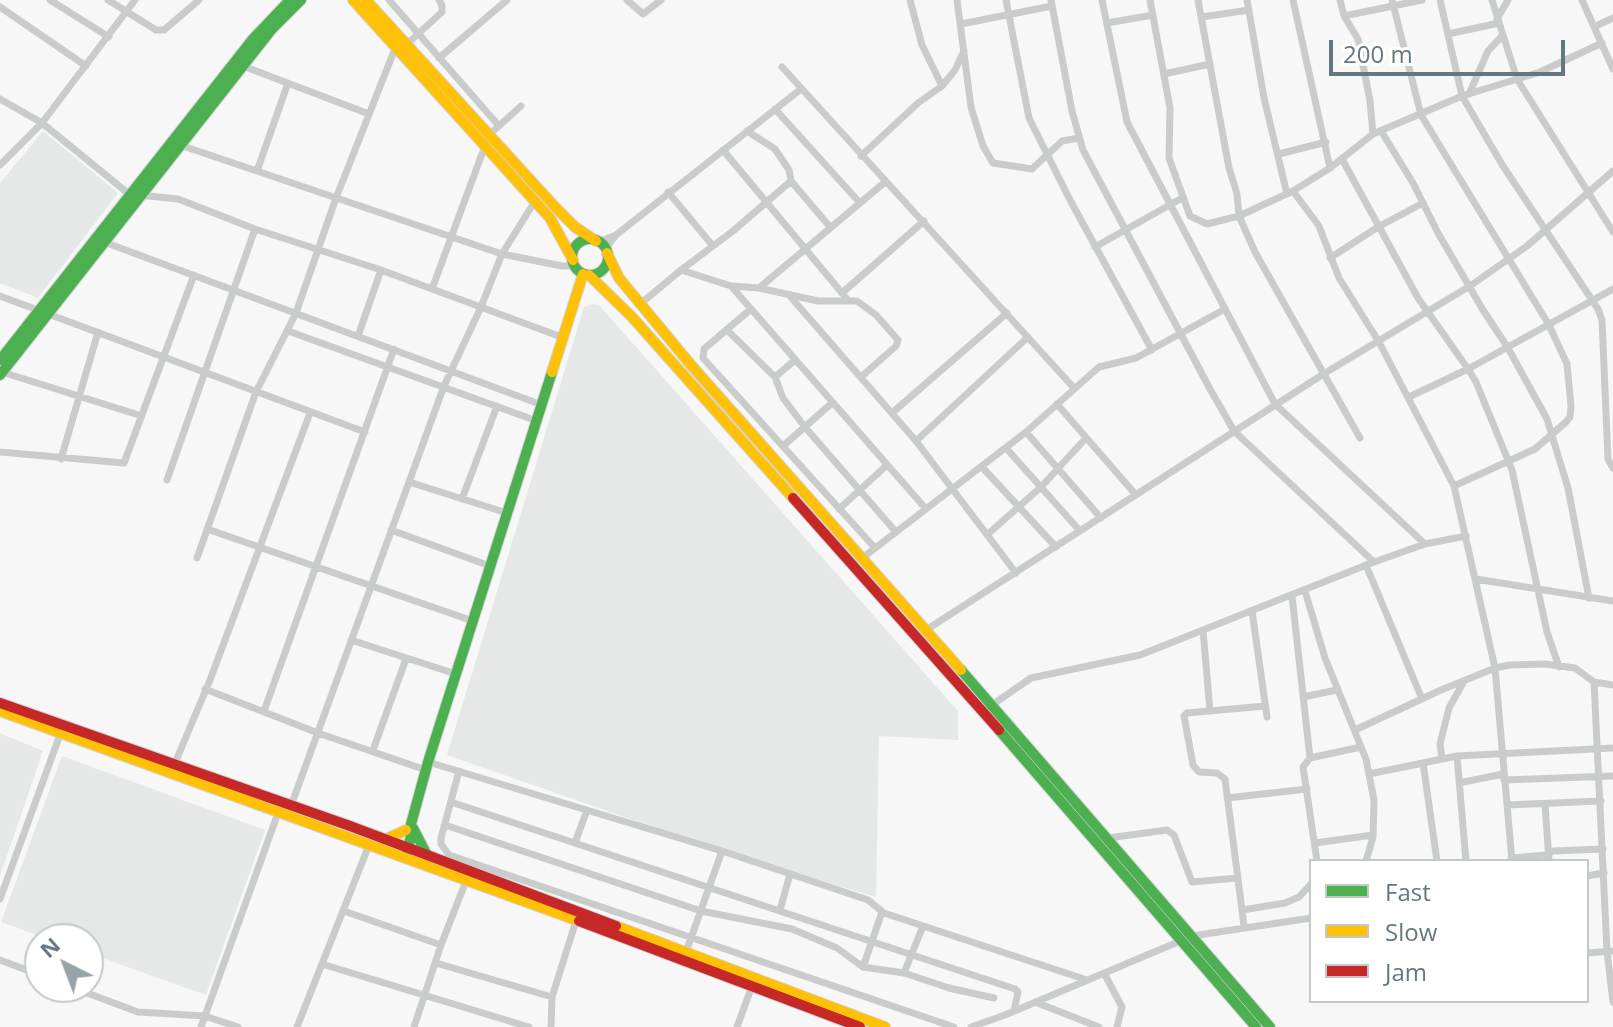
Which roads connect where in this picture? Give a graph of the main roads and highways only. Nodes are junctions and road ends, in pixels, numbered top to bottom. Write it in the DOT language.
graph roads {
  1 [pos="290,0"];
  2 [pos="301,0"];
  3 [pos="353,0"];
  4 [pos="366,0"];
  5 [pos="402,45"];
  6 [pos="486,140"];
  7 [pos="135,195"];
  8 [pos="602,246"];
  9 [pos="580,269"];
  10 [pos="43,312"];
  11 [pos="1,364"];
  12 [pos="0,703"];
  13 [pos="0,711"];
  14 [pos="62,729"];
  15 [pos="410,828"];
  16 [pos="384,840"];
  17 [pos="395,849"];
  18 [pos="407,854"];
  19 [pos="427,855"];
  20 [pos="1187,938"];
  21 [pos="860,1027"];
  22 [pos="885,1027"];
  23 [pos="1256,1027"];
  24 [pos="1270,1027"];
  1 -- 7 [label="main road"];
  2 -- 7 [label="main road"];
  3 -- 5 [label="main road"];
  4 -- 5 [label="main road"];
  5 -- 6 [label="main road"];
  6 -- 8 [label="main road"];
  6 -- 9 [label="main road"];
  7 -- 10 [label="main road"];
  7 -- 10 [label="main road"];
  8 -- 9 [label="main road"];
  8 -- 9 [label="main road"];
  8 -- 20 [label="main road"];
  9 -- 15 [label="main road"];
  9 -- 20 [label="main road"];
  10 -- 11 [label="main road"];
  12 -- 14 [label="main road"];
  13 -- 14 [label="main road"];
  14 -- 16 [label="main road"];
  14 -- 17 [label="main road"];
  15 -- 16 [label="main road"];
  15 -- 17 [label="main road"];
  15 -- 18 [label="main road"];
  15 -- 19 [label="main road"];
  16 -- 17 [label="main road"];
  17 -- 18 [label="main road"];
  18 -- 19 [label="main road"];
  18 -- 21 [label="main road"];
  19 -- 22 [label="main road"];
  20 -- 23 [label="main road"];
  20 -- 24 [label="main road"];
}
